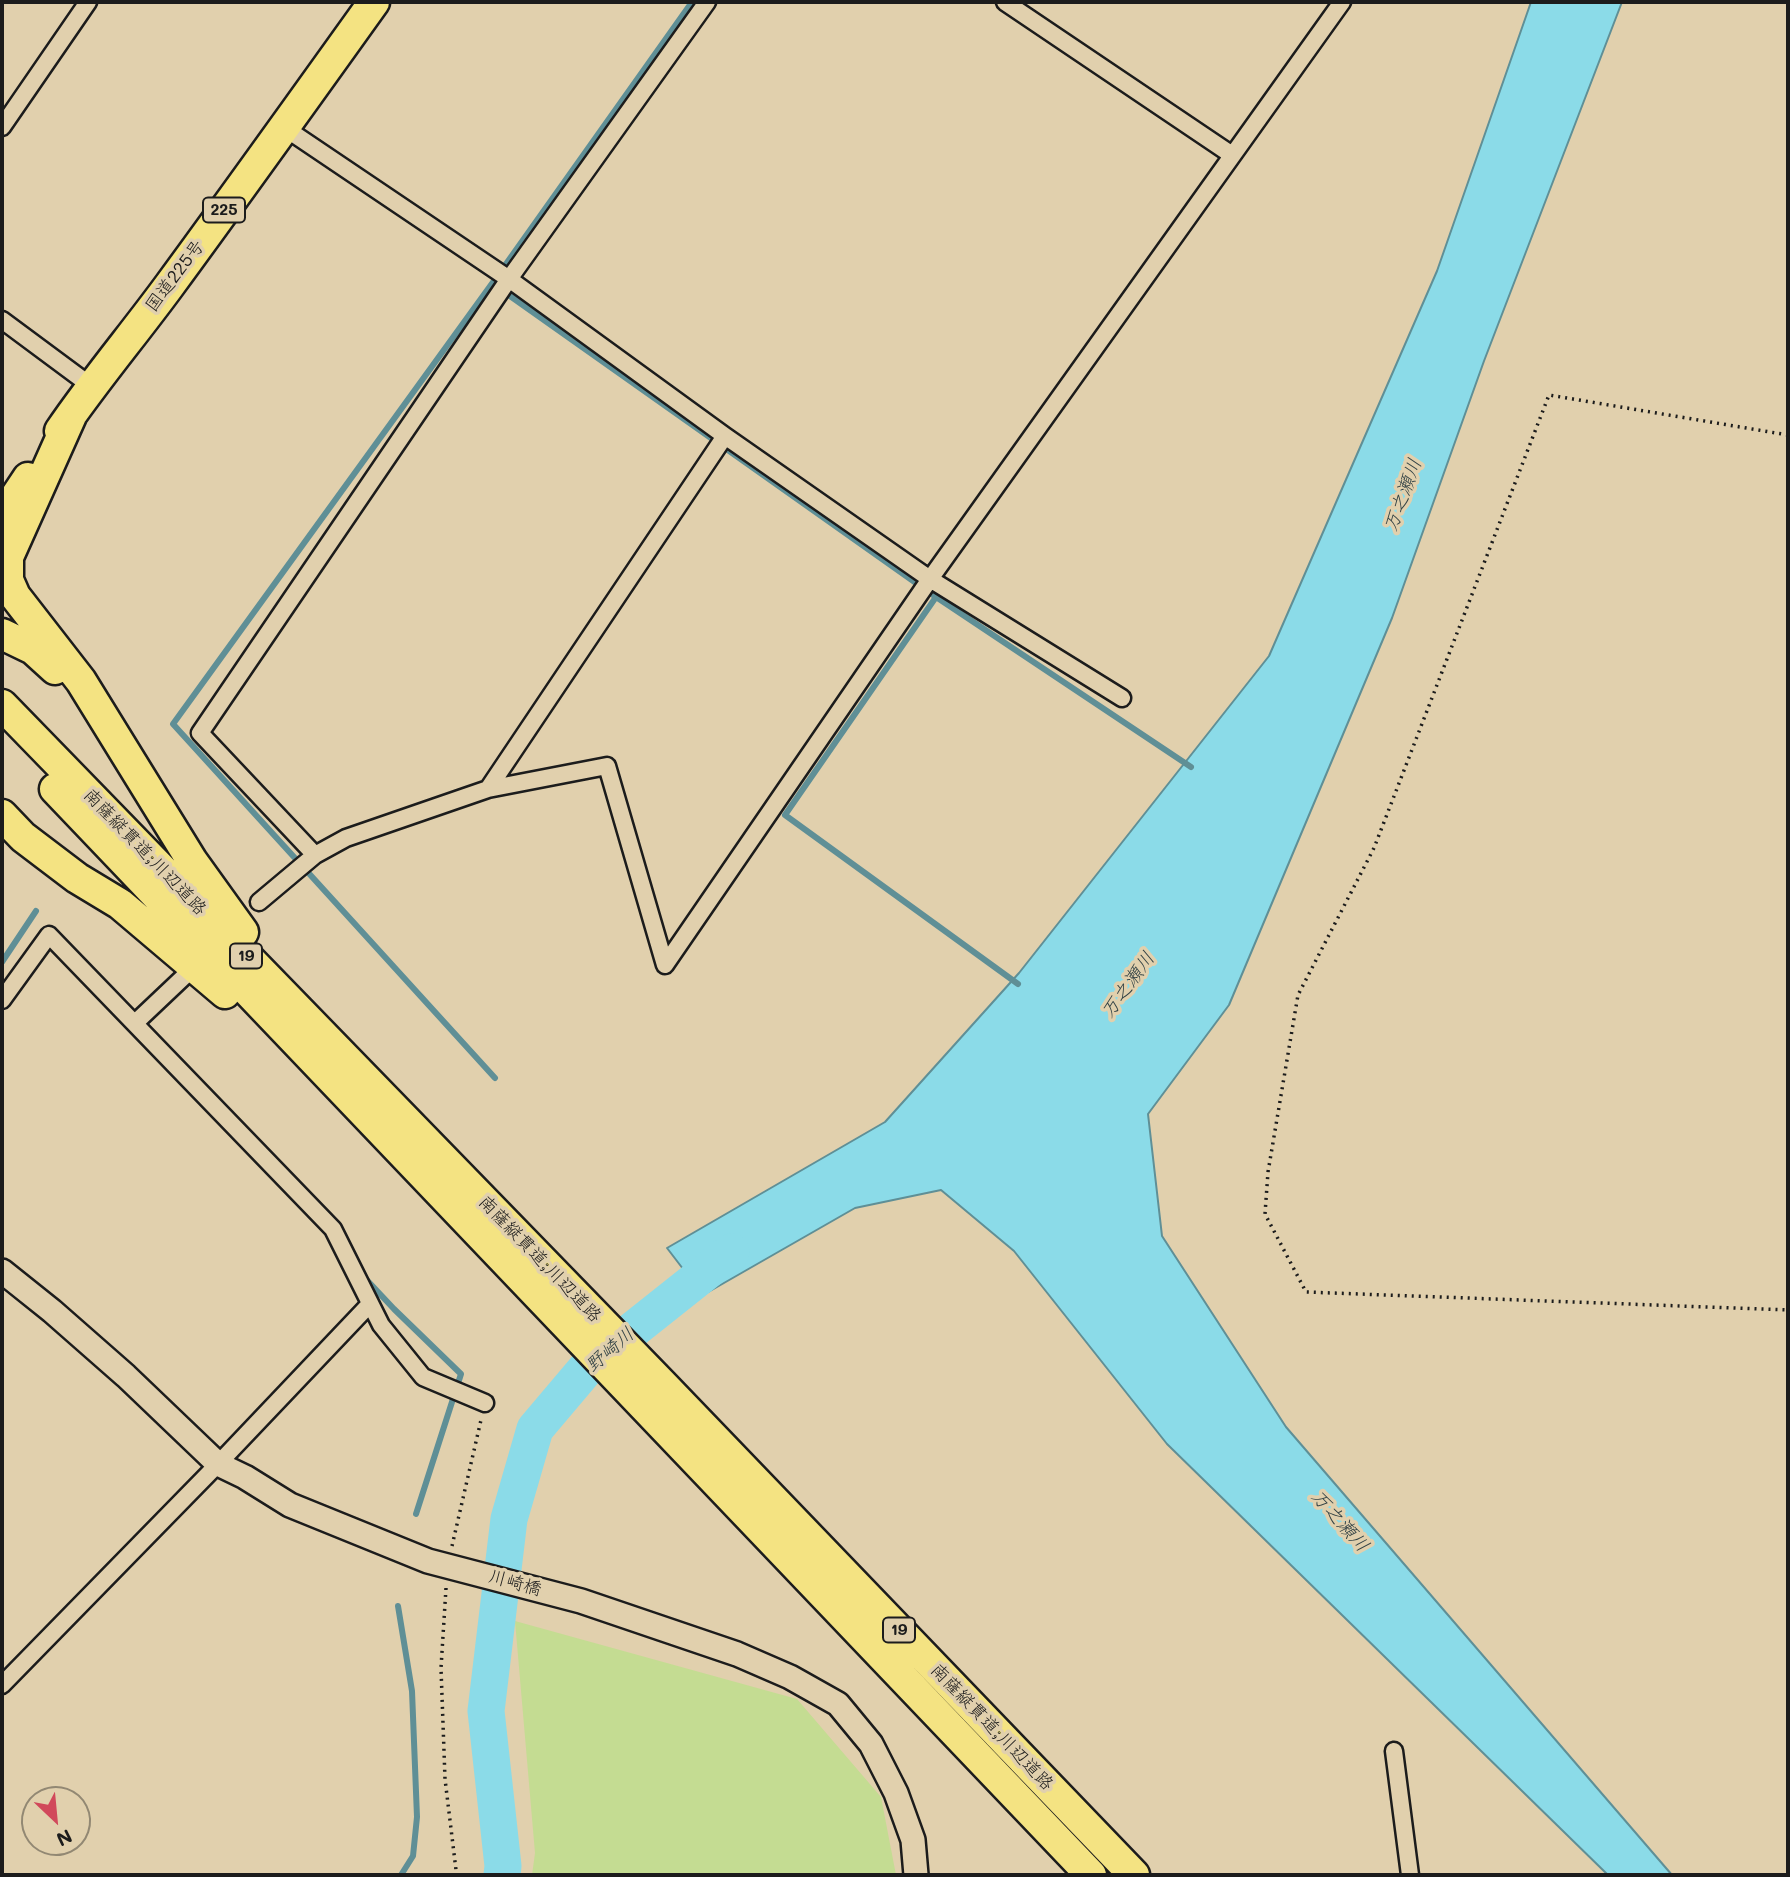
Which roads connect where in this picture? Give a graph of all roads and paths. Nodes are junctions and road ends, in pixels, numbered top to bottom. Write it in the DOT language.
graph roads {
  1 [pos="88,2"];
  2 [pos="374,2"];
  3 [pos="707,2"];
  4 [pos="1005,2"];
  5 [pos="1342,2"];
  6 [pos="2,127"];
  7 [pos="285,128"];
  8 [pos="1232,155"];
  9 [pos="509,279"];
  10 [pos="2,320"];
  11 [pos="91,386"];
  12 [pos="71,416"];
  13 [pos="1788,436"];
  14 [pos="721,441"];
  15 [pos="2,492"];
  16 [pos="2,517"];
  17 [pos="930,579"];
  18 [pos="2,634"];
  19 [pos="1122,698"];
  20 [pos="2,705"];
  21 [pos="109,730"];
  22 [pos="2,733"];
  23 [pos="488,789"];
  24 [pos="2,815"];
  25 [pos="315,855"];
  26 [pos="259,902"];
  27 [pos="191,970"];
  28 [pos="2,1000"];
  29 [pos="135,1023"];
  30 [pos="491,1208"];
  31 [pos="462,1217"];
  32 [pos="2,1271"];
  33 [pos="564,1304"];
  34 [pos="369,1305"];
  35 [pos="1788,1310"];
  36 [pos="653,1395"];
  37 [pos="485,1403"];
  38 [pos="218,1464"];
  39 [pos="448,1564"];
  40 [pos="2,1685"];
  41 [pos="1394,1751"];
  42 [pos="454,1875"];
  43 [pos="916,1875"];
  44 [pos="1091,1875"];
  45 [pos="1134,1875"];
  46 [pos="1410,1875"];
  1 -- 6 [label="street"];
  2 -- 7 [label="highway, 国道225号 / 225"];
  3 -- 9 [label="street"];
  4 -- 8 [label="street"];
  5 -- 8 [label="street"];
  7 -- 9 [label="street"];
  7 -- 11 [label="highway, 国道225号 / 225"];
  8 -- 17 [label="street"];
  9 -- 14 [label="street"];
  9 -- 25 [label="street"];
  10 -- 11 [label="street"];
  11 -- 12 [label="highway, 国道225号 / 225"];
  12 -- 15 [label="highway"];
  12 -- 16 [label="highway, 国道225号 / 225"];
  12 -- 21 [label="highway, 19"];
  13 -- 35 [label="path"];
  14 -- 17 [label="street"];
  14 -- 23 [label="street"];
  17 -- 19 [label="street"];
  17 -- 23 [label="street"];
  18 -- 21 [label="highway, 19"];
  20 -- 30 [label="highway, 南薩縦貫道;川辺道路 / 19"];
  21 -- 30 [label="highway, 19"];
  22 -- 31 [label="highway, 南薩縦貫道;川辺道路 / 19"];
  23 -- 25 [label="street"];
  24 -- 31 [label="highway, 19"];
  25 -- 26 [label="street"];
  27 -- 29 [label="street"];
  28 -- 29 [label="street"];
  29 -- 34 [label="street"];
  30 -- 33 [label="highway, 南薩縦貫道;川辺道路 / 19"];
  31 -- 33 [label="highway, 南薩縦貫道;川辺道路 / 19"];
  32 -- 38 [label="street, 川崎橋"];
  33 -- 36 [label="highway, 南薩縦貫道;川辺道路 / 19"];
  34 -- 37 [label="street"];
  34 -- 38 [label="street"];
  36 -- 44 [label="highway, 南薩縦貫道;川辺道路 / 19"];
  36 -- 45 [label="highway, 南薩縦貫道;川辺道路 / 19"];
  37 -- 39 [label="path"];
  38 -- 39 [label="street, 川崎橋"];
  38 -- 40 [label="street"];
  39 -- 42 [label="path"];
  39 -- 43 [label="street, 川崎橋"];
  41 -- 46 [label="street"];
}
